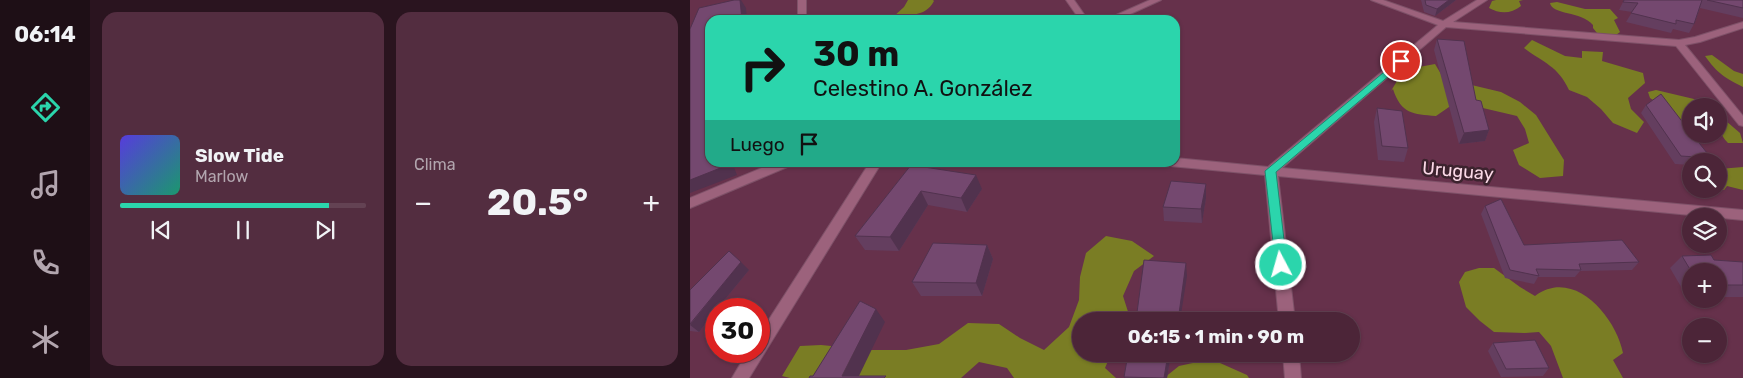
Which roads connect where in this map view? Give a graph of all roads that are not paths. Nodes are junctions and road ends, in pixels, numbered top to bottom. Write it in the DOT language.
graph roads {
  1 [pos="802,0"];
  2 [pos="1070,0"];
  3 [pos="1156,0"];
  4 [pos="1375,0"];
  5 [pos="1483,0"];
  6 [pos="802,15"];
  7 [pos="1080,15"];
  8 [pos="1121,15"];
  9 [pos="1444,24"];
  10 [pos="1743,25"];
  11 [pos="1679,43"];
  12 [pos="1743,123"];
  13 [pos="1180,163"];
  14 [pos="776,167"];
  15 [pos="873,167"];
  16 [pos="1271,171"];
  17 [pos="690,203"];
  18 [pos="1743,215"];
  19 [pos="1286,312"];
  20 [pos="770,331"];
  21 [pos="1291,362"];
  22 [pos="749,363"];
  23 [pos="740,378"];
  24 [pos="1293,378"];
  1 -- 6 [label="street"];
  2 -- 7 [label="street"];
  3 -- 8 [label="street"];
  4 -- 9 [label="street"];
  5 -- 9 [label="street"];
  9 -- 11 [label="street"];
  9 -- 16 [label="street"];
  10 -- 11 [label="street"];
  11 -- 12 [label="street"];
  13 -- 16 [label="street, Uruguay"];
  14 -- 17 [label="street"];
  15 -- 20 [label="street"];
  16 -- 18 [label="street, Uruguay"];
  16 -- 19 [label="street"];
  21 -- 24 [label="street"];
  22 -- 23 [label="street"];
}
